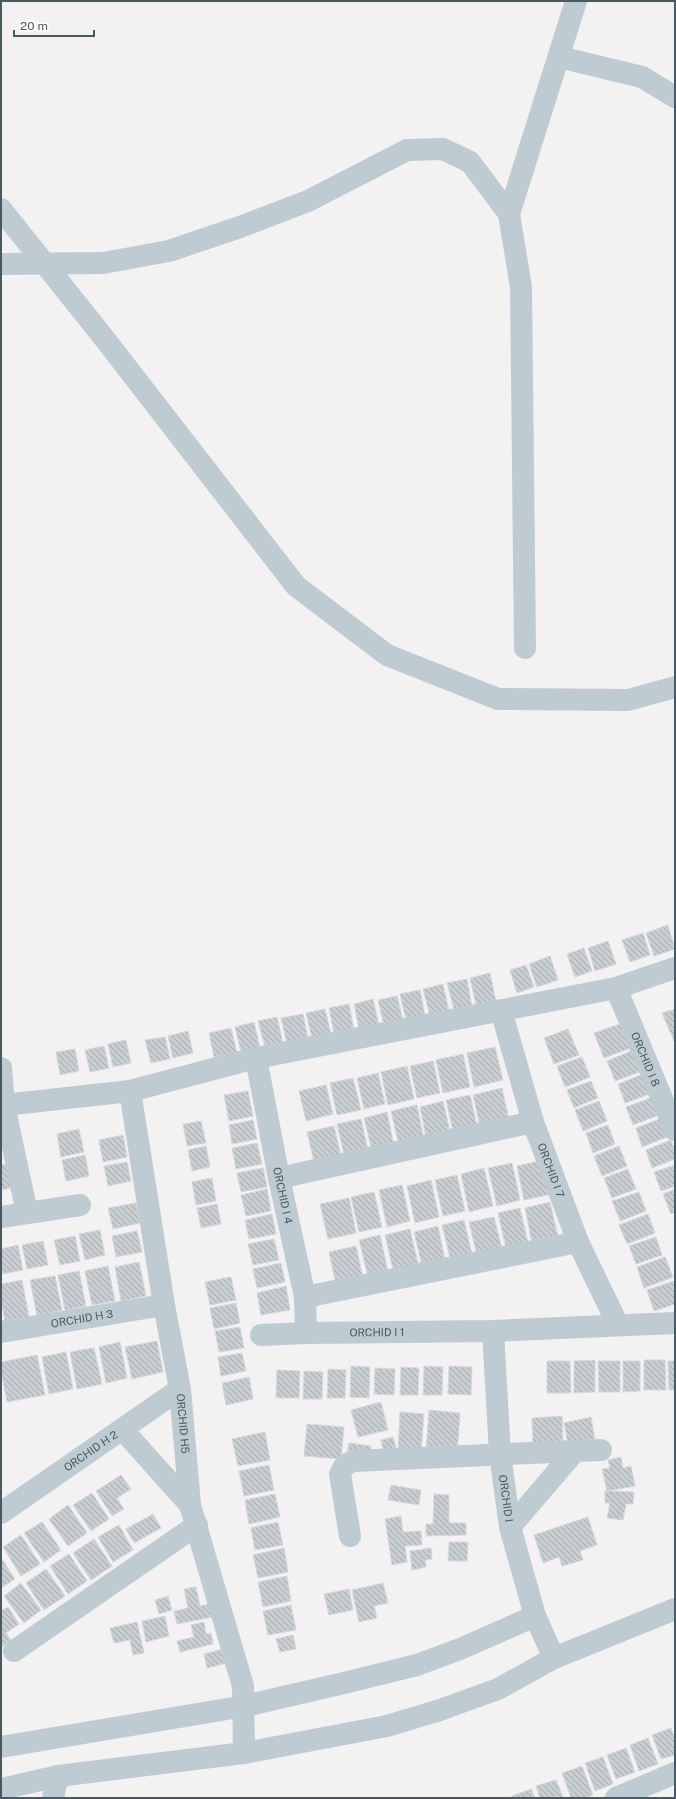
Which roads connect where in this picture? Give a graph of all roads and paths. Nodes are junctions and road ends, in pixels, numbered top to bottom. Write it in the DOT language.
graph roads {
  1 [pos="576,1"];
  2 [pos="559,57"];
  3 [pos="675,97"];
  4 [pos="1,209"];
  5 [pos="509,214"];
  6 [pos="1,264"];
  7 [pos="46,264"];
  8 [pos="525,648"];
  9 [pos="675,687"];
  10 [pos="675,968"];
  11 [pos="616,988"];
  12 [pos="501,1010"];
  13 [pos="256,1058"];
  14 [pos="1,1068"];
  15 [pos="130,1091"];
  16 [pos="4,1105"];
  17 [pos="533,1122"];
  18 [pos="675,1130"];
  19 [pos="279,1178"];
  20 [pos="80,1204"];
  21 [pos="27,1213"];
  22 [pos="1,1217"];
  23 [pos="578,1242"];
  24 [pos="305,1297"];
  25 [pos="164,1304"];
  26 [pos="675,1323"];
  27 [pos="618,1325"];
  28 [pos="1,1332"];
  29 [pos="493,1332"];
  30 [pos="306,1333"];
  31 [pos="261,1336"];
  32 [pos="180,1389"];
  33 [pos="122,1429"];
  34 [pos="575,1450"];
  35 [pos="601,1450"];
  36 [pos="500,1454"];
  37 [pos="1,1511"];
  38 [pos="193,1515"];
  39 [pos="510,1527"];
  40 [pos="350,1536"];
  41 [pos="675,1609"];
  42 [pos="535,1616"];
  43 [pos="14,1651"];
  44 [pos="554,1658"];
  45 [pos="245,1706"];
  46 [pos="1,1748"];
  47 [pos="244,1752"];
  48 [pos="675,1773"];
  49 [pos="58,1776"];
  50 [pos="1,1789"];
  51 [pos="621,1797"];
  52 [pos="53,1798"];
  1 -- 2 [label="street"];
  2 -- 3 [label="street"];
  2 -- 5 [label="street"];
  4 -- 7 [label="street"];
  5 -- 7 [label="street"];
  5 -- 8 [label="street"];
  6 -- 7 [label="street"];
  7 -- 9 [label="street"];
  10 -- 11 [label="street"];
  11 -- 12 [label="street"];
  11 -- 18 [label="street, ORCHID I 8"];
  12 -- 13 [label="street"];
  12 -- 17 [label="street, ORCHID I 7"];
  13 -- 15 [label="street"];
  13 -- 19 [label="street, ORCHID I 4"];
  14 -- 16 [label="street"];
  15 -- 16 [label="street"];
  15 -- 25 [label="street, ORCHID H5"];
  16 -- 21 [label="street"];
  17 -- 19 [label="street"];
  17 -- 23 [label="street, ORCHID I 7"];
  19 -- 24 [label="street, ORCHID I 4"];
  20 -- 21 [label="street"];
  21 -- 22 [label="street"];
  23 -- 24 [label="street"];
  23 -- 27 [label="street, ORCHID I 7"];
  24 -- 30 [label="street, ORCHID I 4"];
  25 -- 28 [label="street, ORCHID H 3"];
  25 -- 32 [label="street, ORCHID H5"];
  26 -- 27 [label="street, ORCHID I 1"];
  27 -- 29 [label="street, ORCHID I 1"];
  29 -- 30 [label="street, ORCHID I 1"];
  29 -- 36 [label="street, ORCHID I"];
  30 -- 31 [label="street, ORCHID I 1"];
  32 -- 33 [label="street, ORCHID H 2"];
  32 -- 38 [label="street, ORCHID H5"];
  33 -- 37 [label="street, ORCHID H 2"];
  33 -- 38 [label="street"];
  34 -- 35 [label="street"];
  34 -- 36 [label="street"];
  34 -- 39 [label="street"];
  36 -- 39 [label="street, ORCHID I"];
  36 -- 40 [label="street"];
  38 -- 43 [label="street"];
  38 -- 45 [label="street, ORCHID H5"];
  39 -- 42 [label="street, ORCHID I"];
  41 -- 44 [label="street"];
  42 -- 44 [label="street, ORCHID I"];
  42 -- 45 [label="street"];
  44 -- 47 [label="street"];
  45 -- 46 [label="street"];
  45 -- 47 [label="street, ORCHID H5"];
  47 -- 49 [label="street"];
  48 -- 51 [label="street"];
  49 -- 50 [label="street"];
  49 -- 52 [label="street"];
}
